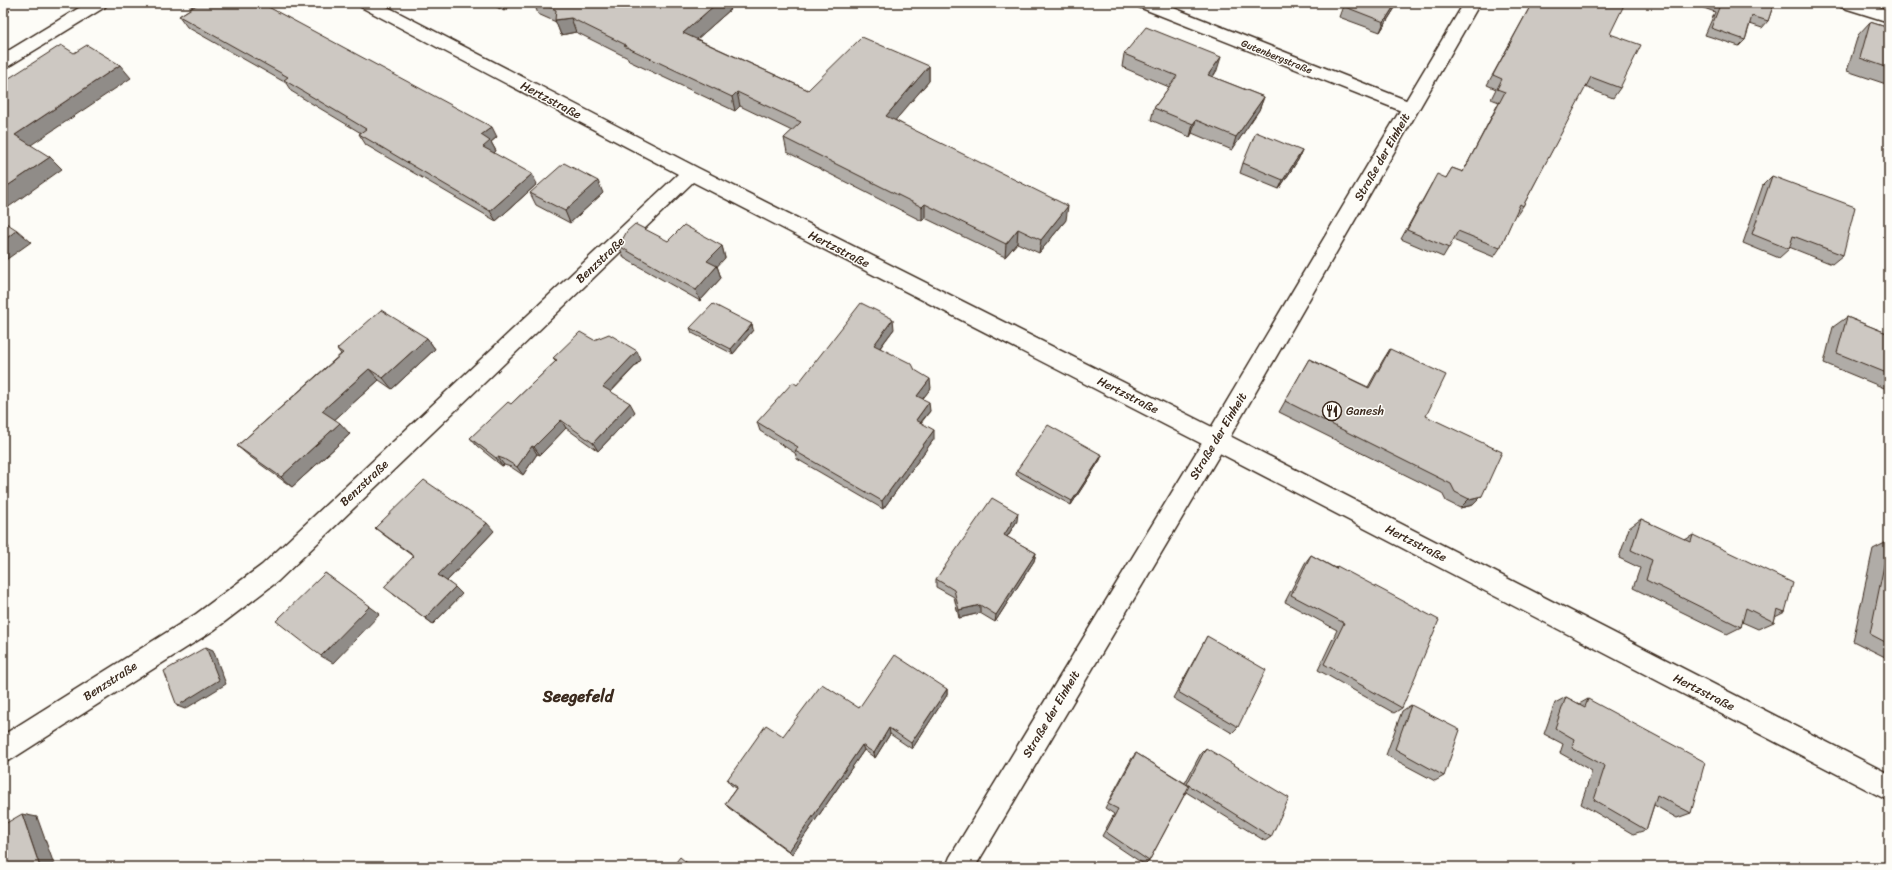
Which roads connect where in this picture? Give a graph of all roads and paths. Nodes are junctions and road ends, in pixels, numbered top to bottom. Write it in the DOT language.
graph roads {
  1 [pos="99,3"];
  2 [pos="367,3"];
  3 [pos="1145,3"];
  4 [pos="1472,3"];
  5 [pos="1847,3"];
  6 [pos="1889,16"];
  7 [pos="3,62"];
  8 [pos="1410,108"];
  9 [pos="691,173"];
  10 [pos="1216,440"];
  11 [pos="3,750"];
  12 [pos="1889,788"];
  13 [pos="960,867"];
  1 -- 7 [label="street"];
  2 -- 9 [label="street, Hertzstraße"];
  3 -- 8 [label="street, Gutenbergstraße"];
  4 -- 8 [label="street, Straße der Einheit"];
  5 -- 6 [label="street"];
  8 -- 10 [label="street, Straße der Einheit"];
  9 -- 10 [label="street, Hertzstraße"];
  9 -- 11 [label="street, Benzstraße"];
  10 -- 12 [label="street, Hertzstraße"];
  10 -- 13 [label="street, Straße der Einheit"];
}
